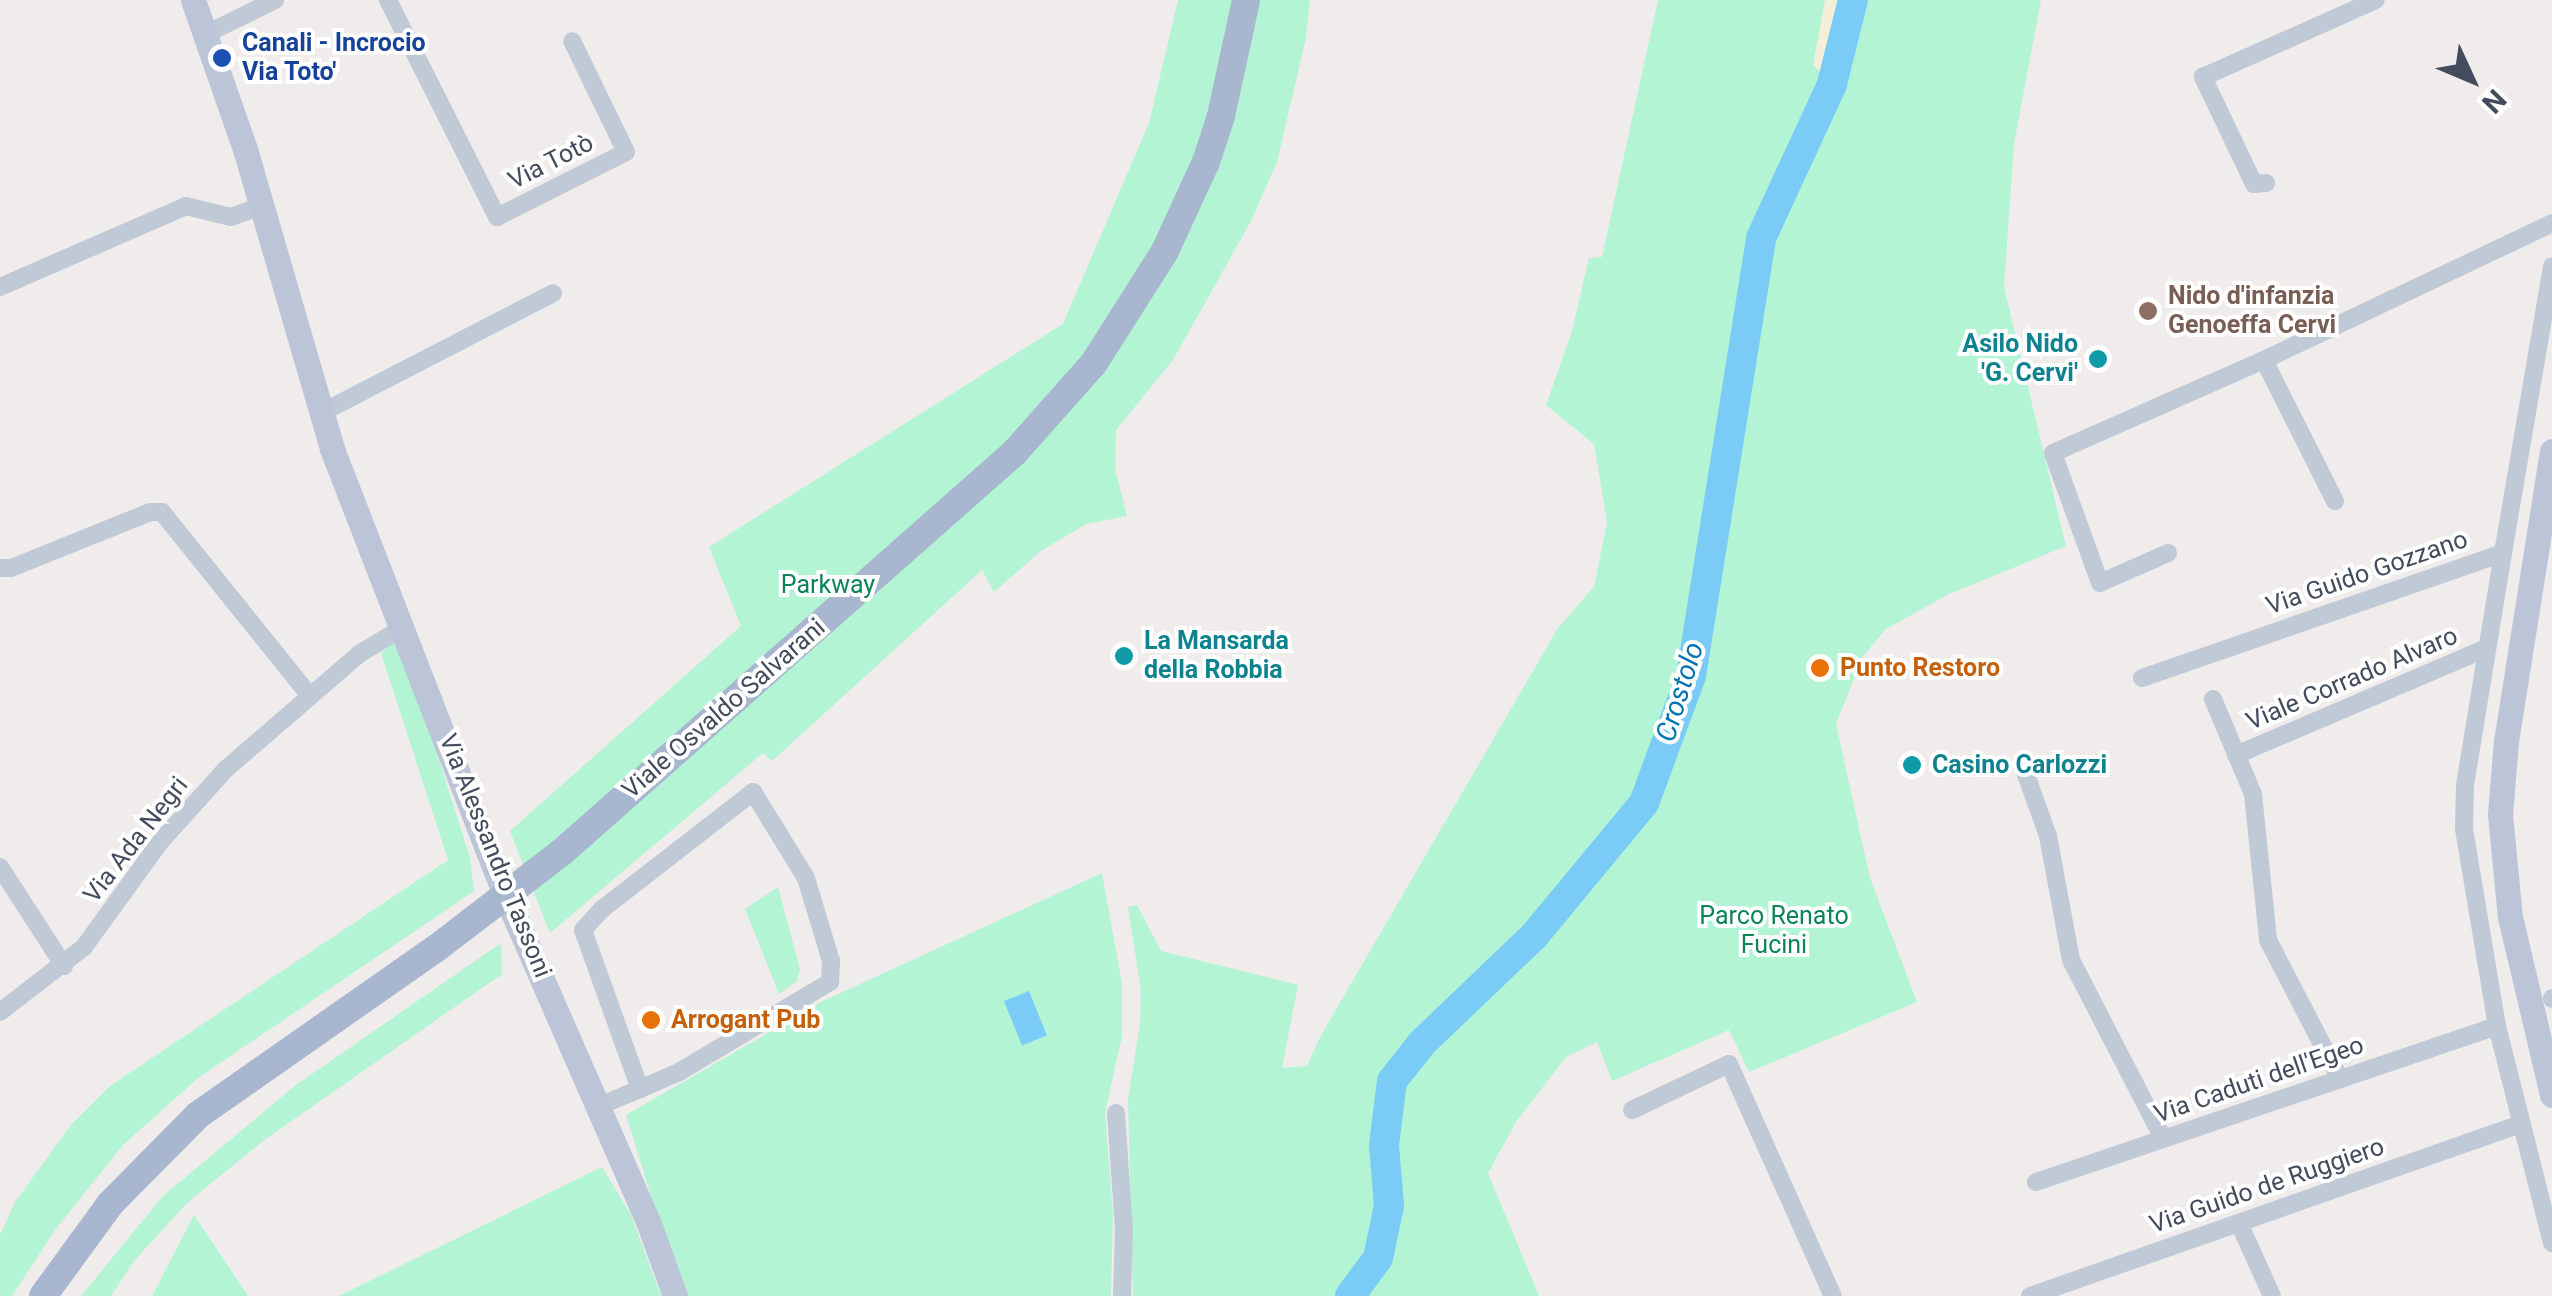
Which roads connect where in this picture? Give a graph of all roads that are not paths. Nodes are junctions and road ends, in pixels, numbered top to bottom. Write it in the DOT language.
graph roads {
  1 [pos="193,0"];
  2 [pos="275,0"];
  3 [pos="388,0"];
  4 [pos="1246,0"];
  5 [pos="2376,0"];
  6 [pos="206,34"];
  7 [pos="572,42"];
  8 [pos="2266,182"];
  9 [pos="262,206"];
  10 [pos="2552,223"];
  11 [pos="2552,266"];
  12 [pos="0,287"];
  13 [pos="553,294"];
  14 [pos="2264,360"];
  15 [pos="321,413"];
  16 [pos="2552,451"];
  17 [pos="2335,501"];
  18 [pos="2168,553"];
  19 [pos="2503,554"];
  20 [pos="0,568"];
  21 [pos="404,627"];
  22 [pos="2487,648"];
  23 [pos="2142,678"];
  24 [pos="310,694"];
  25 [pos="2213,699"];
  26 [pos="2236,755"];
  27 [pos="2025,772"];
  28 [pos="0,867"];
  29 [pos="64,966"];
  30 [pos="0,1012"];
  31 [pos="2497,1026"];
  32 [pos="2340,1078"];
  33 [pos="640,1090"];
  34 [pos="2552,1095"];
  35 [pos="599,1106"];
  36 [pos="1632,1110"];
  37 [pos="1116,1113"];
  38 [pos="2522,1124"];
  39 [pos="2163,1138"];
  40 [pos="2036,1182"];
  41 [pos="2239,1223"];
  42 [pos="2552,1244"];
  43 [pos="43,1296"];
  44 [pos="675,1296"];
  45 [pos="1122,1296"];
  46 [pos="1833,1296"];
  47 [pos="2030,1296"];
  48 [pos="2272,1296"];
  1 -- 6 [label="street, Via Alessandro Tassoni"];
  2 -- 6 [label="street"];
  3 -- 7 [label="street, Via Totò"];
  4 -- 43 [label="main road, Viale Osvaldo Salvarani"];
  5 -- 8 [label="street"];
  6 -- 9 [label="street, Via Alessandro Tassoni"];
  9 -- 12 [label="street"];
  9 -- 15 [label="street, Via Alessandro Tassoni"];
  10 -- 14 [label="street"];
  11 -- 19 [label="street, Via Guido Gozzano"];
  13 -- 15 [label="street"];
  14 -- 17 [label="street"];
  14 -- 18 [label="street"];
  15 -- 21 [label="street, Via Alessandro Tassoni"];
  16 -- 34 [label="street"];
  19 -- 22 [label="street, Viale Corrado Alvaro"];
  19 -- 23 [label="street, Via Guido Gozzano"];
  20 -- 24 [label="street"];
  21 -- 24 [label="street, Via Ada Negri"];
  21 -- 35 [label="street, Via Alessandro Tassoni"];
  22 -- 26 [label="street, Viale Corrado Alvaro"];
  22 -- 31 [label="street, Viale Corrado Alvaro"];
  24 -- 29 [label="street, Via Ada Negri"];
  25 -- 26 [label="street"];
  26 -- 32 [label="street"];
  27 -- 39 [label="street"];
  28 -- 29 [label="street"];
  29 -- 30 [label="street, Via Ada Negri"];
  31 -- 32 [label="street, Via Caduti dell'Egeo"];
  31 -- 38 [label="street, Viale Corrado Alvaro"];
  32 -- 39 [label="street, Via Caduti dell'Egeo"];
  33 -- 33 [label="street"];
  33 -- 35 [label="street"];
  35 -- 44 [label="street, Via Alessandro Tassoni"];
  36 -- 46 [label="street"];
  37 -- 45 [label="street"];
  38 -- 41 [label="street, Via Guido de Ruggiero"];
  38 -- 42 [label="street, Viale Corrado Alvaro"];
  39 -- 40 [label="street, Via Caduti dell'Egeo"];
  41 -- 47 [label="street, Via Guido de Ruggiero"];
  41 -- 48 [label="street"];
}
